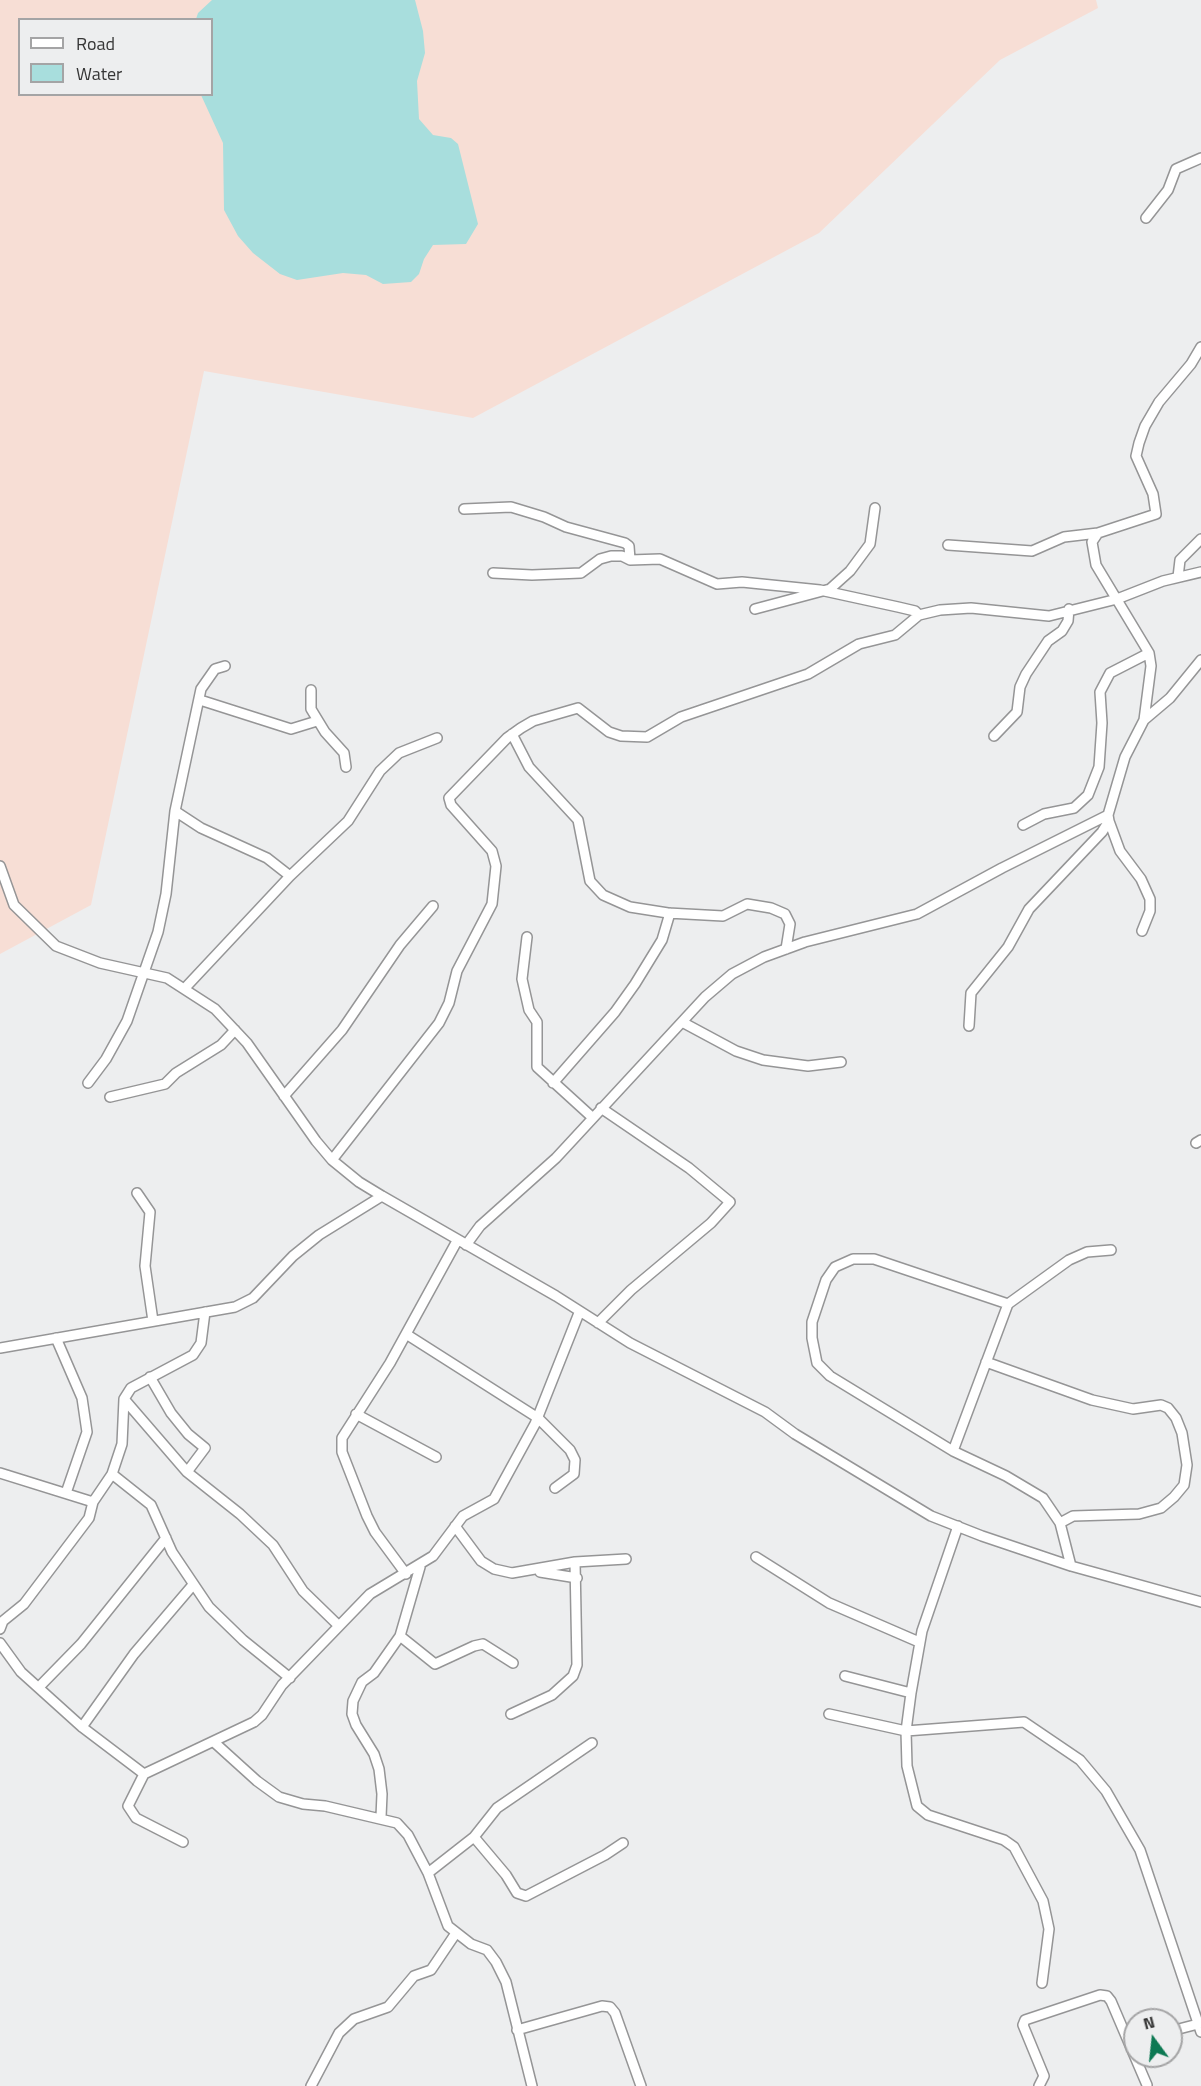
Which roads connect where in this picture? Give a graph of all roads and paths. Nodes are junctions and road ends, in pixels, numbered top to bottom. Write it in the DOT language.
graph roads {
  1 [pos="1201,158"];
  2 [pos="1146,218"];
  3 [pos="1201,347"];
  4 [pos="875,508"];
  5 [pos="464,509"];
  6 [pos="1098,533"];
  7 [pos="1201,539"];
  8 [pos="948,545"];
  9 [pos="630,560"];
  10 [pos="1201,572"];
  11 [pos="493,573"];
  12 [pos="1178,577"];
  13 [pos="820,590"];
  14 [pos="1117,600"];
  15 [pos="755,609"];
  16 [pos="1069,609"];
  17 [pos="918,615"];
  18 [pos="1149,653"];
  19 [pos="1201,660"];
  20 [pos="225,666"];
  21 [pos="311,690"];
  22 [pos="200,700"];
  23 [pos="1144,720"];
  24 [pos="317,721"];
  25 [pos="512,734"];
  26 [pos="994,736"];
  27 [pos="437,738"];
  28 [pos="346,767"];
  29 [pos="175,811"];
  30 [pos="1108,818"];
  31 [pos="1023,825"];
  32 [pos="0,866"];
  33 [pos="290,876"];
  34 [pos="433,906"];
  35 [pos="670,913"];
  36 [pos="1142,931"];
  37 [pos="527,937"];
  38 [pos="786,949"];
  39 [pos="143,971"];
  40 [pos="185,988"];
  41 [pos="682,1022"];
  42 [pos="969,1026"];
  43 [pos="235,1030"];
  44 [pos="841,1062"];
  45 [pos="88,1083"];
  46 [pos="553,1083"];
  47 [pos="284,1096"];
  48 [pos="110,1097"];
  49 [pos="601,1108"];
  50 [pos="593,1118"];
  51 [pos="332,1160"];
  52 [pos="137,1193"];
  53 [pos="382,1196"];
  54 [pos="462,1243"];
  55 [pos="1111,1250"];
  56 [pos="1008,1304"];
  57 [pos="205,1312"];
  58 [pos="579,1313"];
  59 [pos="153,1321"];
  60 [pos="598,1323"];
  61 [pos="406,1334"];
  62 [pos="56,1338"];
  63 [pos="0,1348"];
  64 [pos="986,1362"];
  65 [pos="150,1377"];
  66 [pos="124,1399"];
  67 [pos="356,1414"];
  68 [pos="538,1418"];
  69 [pos="953,1451"];
  70 [pos="436,1458"];
  71 [pos="187,1472"];
  72 [pos="0,1473"];
  73 [pos="112,1474"];
  74 [pos="555,1488"];
  75 [pos="66,1493"];
  76 [pos="93,1502"];
  77 [pos="1060,1523"];
  78 [pos="455,1526"];
  79 [pos="958,1526"];
  80 [pos="166,1538"];
  81 [pos="756,1557"];
  82 [pos="626,1559"];
  83 [pos="575,1562"];
  84 [pos="1071,1566"];
  85 [pos="420,1567"];
  86 [pos="525,1570"];
  87 [pos="406,1574"];
  88 [pos="577,1578"];
  89 [pos="192,1586"];
  90 [pos="1201,1602"];
  91 [pos="339,1626"];
  92 [pos="0,1629"];
  93 [pos="400,1636"];
  94 [pos="919,1642"];
  95 [pos="0,1643"];
  96 [pos="513,1663"];
  97 [pos="845,1676"];
  98 [pos="290,1677"];
  99 [pos="40,1686"];
  100 [pos="910,1693"];
  101 [pos="511,1714"];
  102 [pos="829,1714"];
  103 [pos="82,1727"];
  104 [pos="906,1731"];
  105 [pos="215,1743"];
  106 [pos="592,1743"];
  107 [pos="144,1774"];
  108 [pos="381,1817"];
  109 [pos="474,1837"];
  110 [pos="183,1842"];
  111 [pos="623,1843"];
  112 [pos="428,1873"];
  113 [pos="456,1933"];
  114 [pos="1042,1983"];
  115 [pos="1123,2026"];
  116 [pos="1200,2028"];
  117 [pos="517,2030"];
  118 [pos="1183,2030"];
  119 [pos="1141,2068"];
  120 [pos="1147,2085"];
  121 [pos="310,2086"];
  122 [pos="532,2086"];
  123 [pos="641,2086"];
  124 [pos="1039,2086"];
  1 -- 2 [label="street"];
  3 -- 6 [label="street"];
  4 -- 13 [label="street"];
  5 -- 9 [label="street"];
  6 -- 8 [label="street"];
  6 -- 14 [label="street"];
  7 -- 12 [label="street"];
  9 -- 11 [label="street"];
  9 -- 13 [label="street"];
  10 -- 12 [label="street"];
  12 -- 14 [label="street"];
  13 -- 15 [label="street"];
  13 -- 17 [label="street"];
  14 -- 16 [label="street"];
  14 -- 18 [label="street"];
  16 -- 17 [label="street"];
  16 -- 26 [label="street"];
  17 -- 25 [label="street"];
  18 -- 23 [label="street"];
  18 -- 31 [label="street"];
  19 -- 23 [label="street"];
  20 -- 22 [label="street"];
  21 -- 24 [label="street"];
  22 -- 24 [label="street"];
  22 -- 29 [label="street"];
  23 -- 30 [label="street"];
  24 -- 28 [label="street"];
  25 -- 35 [label="street"];
  25 -- 51 [label="street"];
  27 -- 33 [label="street"];
  29 -- 33 [label="street"];
  29 -- 39 [label="street"];
  30 -- 36 [label="street"];
  30 -- 38 [label="street"];
  30 -- 42 [label="street"];
  32 -- 39 [label="street"];
  33 -- 40 [label="street"];
  34 -- 47 [label="street"];
  35 -- 38 [label="street"];
  35 -- 46 [label="street"];
  37 -- 46 [label="street"];
  38 -- 41 [label="street"];
  39 -- 40 [label="street"];
  39 -- 45 [label="street"];
  40 -- 43 [label="street"];
  41 -- 44 [label="street"];
  41 -- 49 [label="street"];
  43 -- 47 [label="street"];
  43 -- 48 [label="street"];
  46 -- 50 [label="street"];
  47 -- 51 [label="street"];
  49 -- 50 [label="street"];
  49 -- 60 [label="street"];
  50 -- 54 [label="street"];
  51 -- 53 [label="street"];
  52 -- 59 [label="street"];
  53 -- 54 [label="street"];
  53 -- 57 [label="street"];
  54 -- 58 [label="street"];
  54 -- 61 [label="street"];
  55 -- 56 [label="street"];
  56 -- 64 [label="street"];
  56 -- 69 [label="street"];
  57 -- 59 [label="street"];
  57 -- 65 [label="street"];
  58 -- 60 [label="street"];
  58 -- 68 [label="street"];
  59 -- 62 [label="street"];
  60 -- 79 [label="street"];
  61 -- 67 [label="street"];
  61 -- 68 [label="street"];
  62 -- 63 [label="street"];
  62 -- 75 [label="street"];
  64 -- 69 [label="street"];
  64 -- 77 [label="street"];
  65 -- 66 [label="street"];
  65 -- 71 [label="street"];
  66 -- 71 [label="street"];
  66 -- 73 [label="street"];
  67 -- 70 [label="street"];
  67 -- 87 [label="street"];
  68 -- 74 [label="street"];
  68 -- 78 [label="street"];
  69 -- 77 [label="street"];
  71 -- 91 [label="street"];
  72 -- 75 [label="street"];
  73 -- 76 [label="street"];
  73 -- 80 [label="street"];
  75 -- 76 [label="street"];
  76 -- 92 [label="street"];
  77 -- 84 [label="street"];
  78 -- 85 [label="street"];
  78 -- 86 [label="street"];
  79 -- 84 [label="street"];
  79 -- 94 [label="street"];
  80 -- 89 [label="street"];
  80 -- 99 [label="street"];
  81 -- 94 [label="street"];
  82 -- 83 [label="street"];
  83 -- 86 [label="street"];
  83 -- 88 [label="street"];
  84 -- 90 [label="street"];
  85 -- 87 [label="street"];
  85 -- 93 [label="street"];
  86 -- 88 [label="street"];
  87 -- 91 [label="street"];
  88 -- 101 [label="street"];
  89 -- 98 [label="street"];
  89 -- 103 [label="street"];
  91 -- 98 [label="street"];
  93 -- 96 [label="street"];
  93 -- 108 [label="street"];
  94 -- 100 [label="street"];
  95 -- 99 [label="street"];
  97 -- 100 [label="street"];
  98 -- 105 [label="street"];
  99 -- 103 [label="street"];
  100 -- 104 [label="street"];
  102 -- 104 [label="street"];
  103 -- 107 [label="street"];
  104 -- 114 [label="street"];
  104 -- 116 [label="street"];
  105 -- 107 [label="street"];
  105 -- 108 [label="street"];
  106 -- 109 [label="street"];
  107 -- 110 [label="street"];
  108 -- 112 [label="street"];
  109 -- 111 [label="street"];
  109 -- 112 [label="street"];
  112 -- 113 [label="street"];
  113 -- 117 [label="street"];
  113 -- 121 [label="street"];
  115 -- 124 [label="street"];
  116 -- 118 [label="street"];
  117 -- 122 [label="street"];
  117 -- 123 [label="street"];
  119 -- 120 [label="street"];
}
